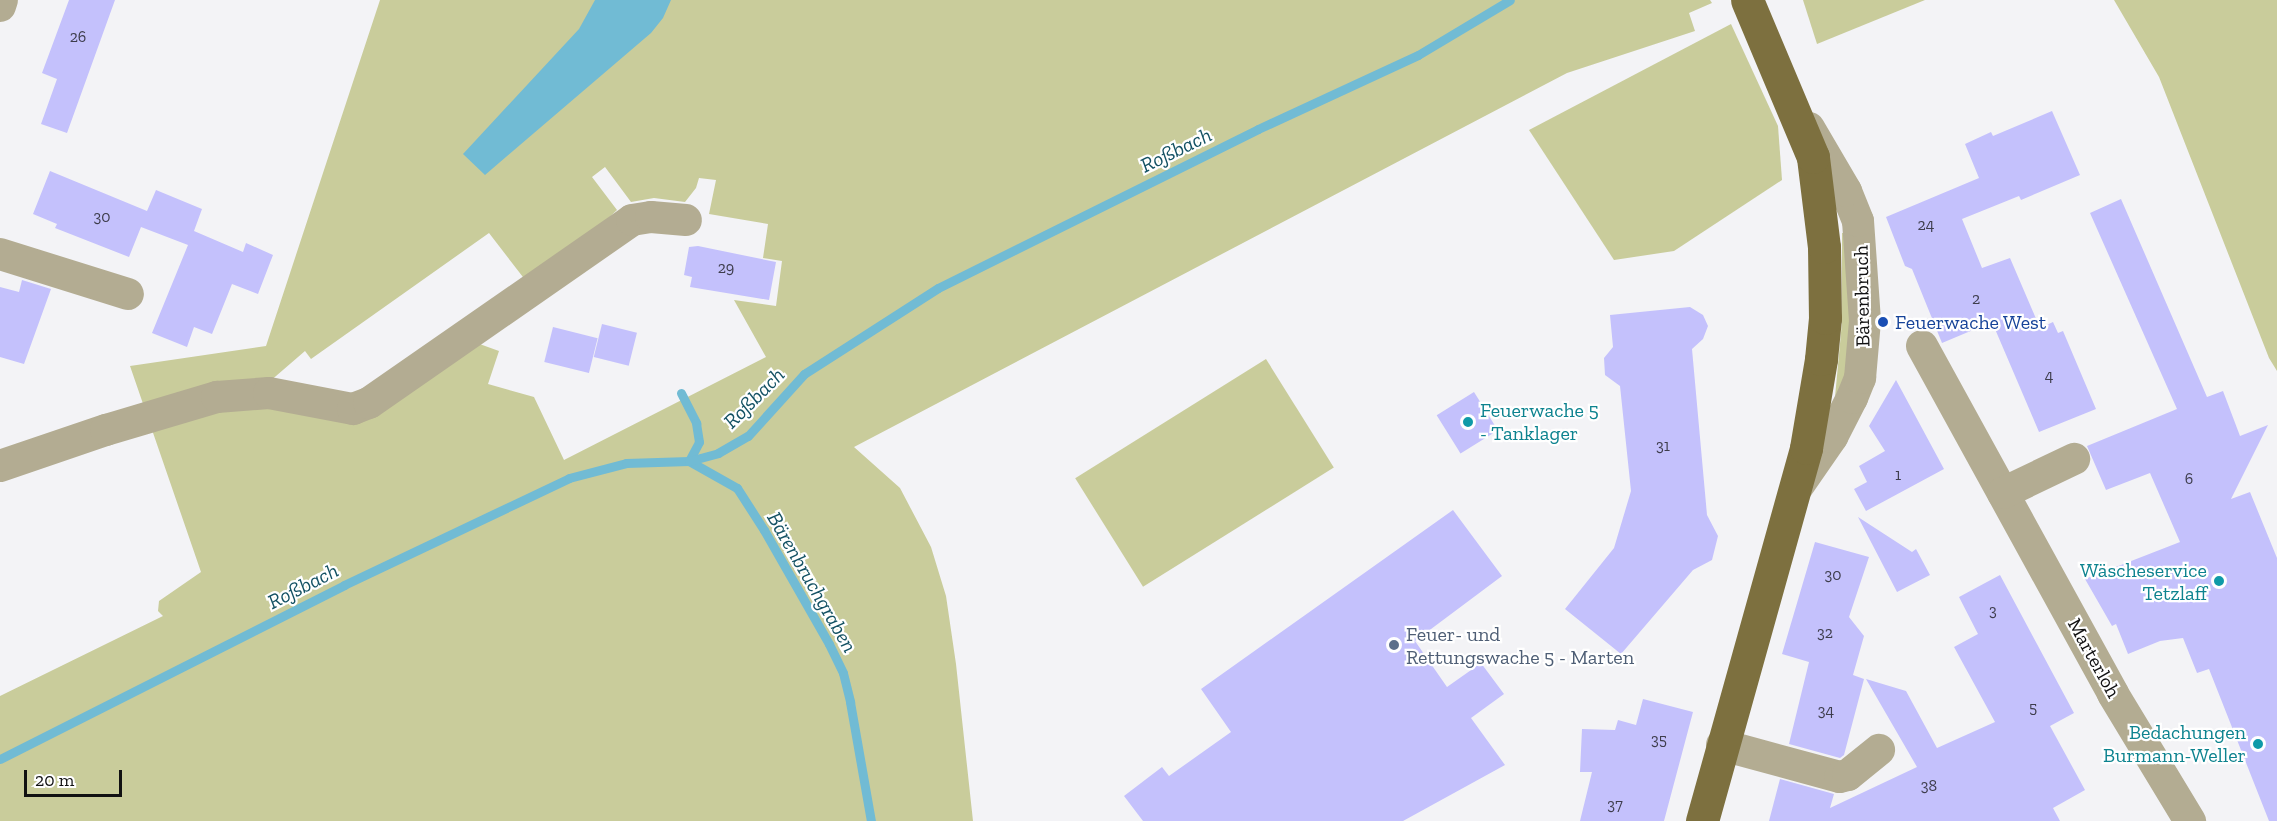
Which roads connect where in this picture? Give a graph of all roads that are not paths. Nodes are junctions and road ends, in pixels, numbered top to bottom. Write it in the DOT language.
graph roads {
  1 [pos="2,0"];
  2 [pos="1747,0"];
  3 [pos="0,6"];
  4 [pos="1791,103"];
  5 [pos="686,220"];
  6 [pos="0,254"];
  7 [pos="129,294"];
  8 [pos="1922,346"];
  9 [pos="2074,459"];
  10 [pos="0,466"];
  11 [pos="1796,490"];
  12 [pos="2003,493"];
  13 [pos="1722,745"];
  14 [pos="1879,750"];
  15 [pos="1702,821"];
  16 [pos="2190,821"];
  1 -- 3 [label="street"];
  2 -- 4 [label="main road, Bärenbruch"];
  4 -- 11 [label="main road, Bärenbruch"];
  4 -- 11 [label="street, Bärenbruch"];
  5 -- 10 [label="street"];
  6 -- 7 [label="street"];
  8 -- 12 [label="street, Marterloh"];
  9 -- 12 [label="street"];
  11 -- 13 [label="main road, Bärenbruch"];
  12 -- 16 [label="street, Marterloh"];
  13 -- 14 [label="street"];
  13 -- 15 [label="main road, Bärenbruch"];
}
